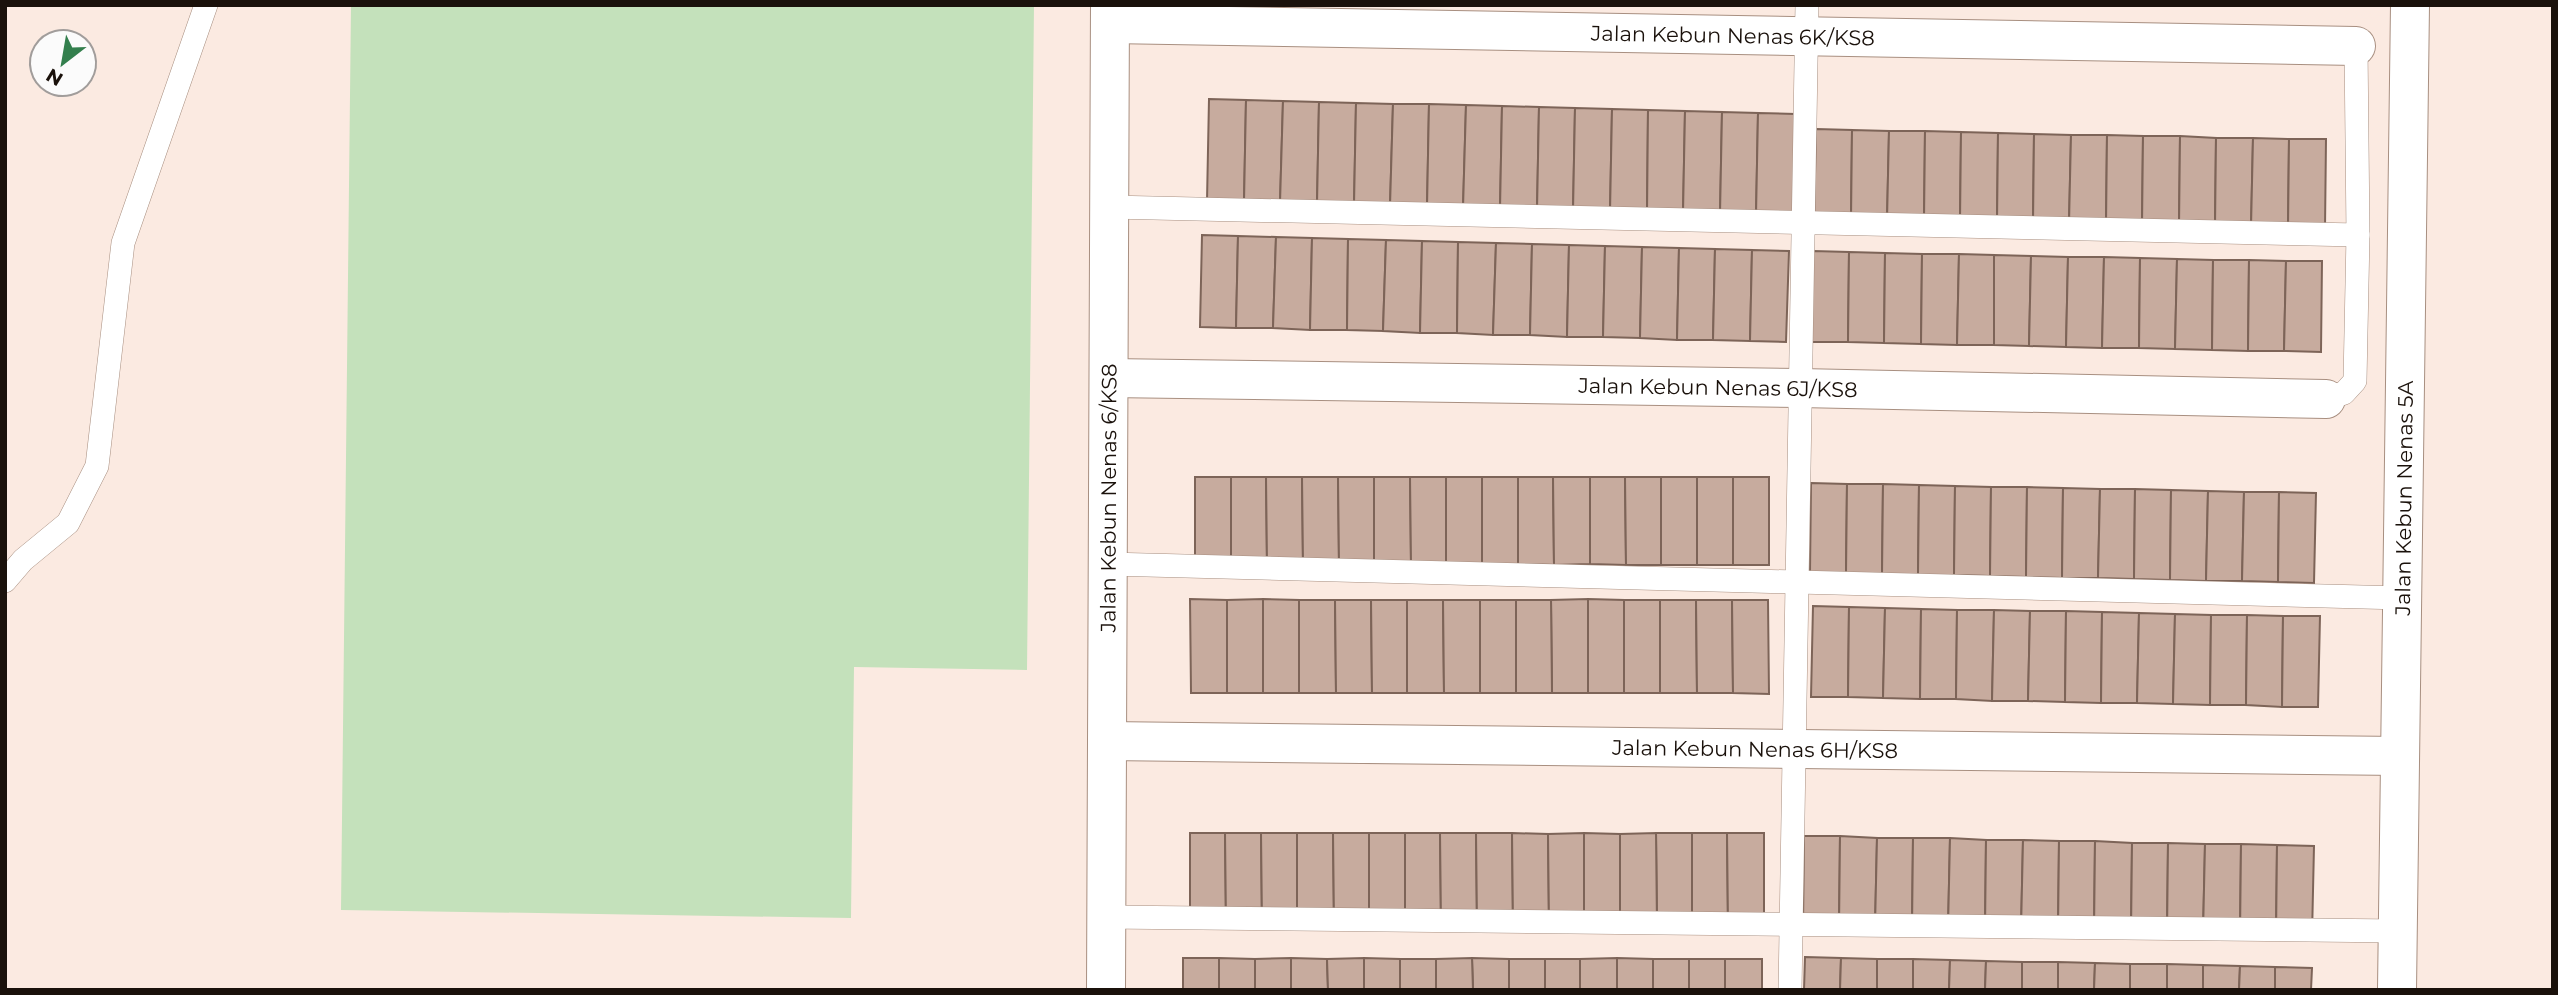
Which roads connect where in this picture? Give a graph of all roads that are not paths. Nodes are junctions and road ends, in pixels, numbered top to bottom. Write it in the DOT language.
graph roads {
  1 [pos="206,5"];
  2 [pos="2410,5"];
  3 [pos="1110,15"];
  4 [pos="1807,21"];
  5 [pos="2356,46"];
  6 [pos="1110,206"];
  7 [pos="1803,222"];
  8 [pos="2358,235"];
  9 [pos="1109,378"];
  10 [pos="1800,388"];
  11 [pos="2326,399"];
  12 [pos="1108,564"];
  13 [pos="5,581"];
  14 [pos="1797,582"];
  15 [pos="2402,598"];
  16 [pos="1107,741"];
  17 [pos="1794,750"];
  18 [pos="2400,756"];
  19 [pos="1107,918"];
  20 [pos="1792,924"];
  21 [pos="2398,931"];
  22 [pos="1106,990"];
  23 [pos="1790,990"];
  24 [pos="2397,990"];
  1 -- 13 [label="lane"];
  2 -- 15 [label="street, Jalan Kebun Nenas 5A"];
  3 -- 4 [label="street, Jalan Kebun Nenas 6K/KS8"];
  3 -- 6 [label="street, Jalan Kebun Nenas 6/KS8"];
  4 -- 5 [label="street, Jalan Kebun Nenas 6K/KS8"];
  4 -- 7 [label="lane"];
  5 -- 8 [label="lane"];
  6 -- 7 [label="lane"];
  6 -- 9 [label="street, Jalan Kebun Nenas 6/KS8"];
  7 -- 8 [label="lane"];
  7 -- 10 [label="lane"];
  8 -- 11 [label="lane"];
  9 -- 10 [label="street, Jalan Kebun Nenas 6J/KS8"];
  9 -- 12 [label="street, Jalan Kebun Nenas 6/KS8"];
  10 -- 11 [label="street, Jalan Kebun Nenas 6J/KS8"];
  10 -- 14 [label="lane"];
  12 -- 14 [label="lane"];
  12 -- 16 [label="street, Jalan Kebun Nenas 6/KS8"];
  14 -- 15 [label="lane"];
  14 -- 17 [label="lane"];
  15 -- 18 [label="street, Jalan Kebun Nenas 5A"];
  16 -- 17 [label="street, Jalan Kebun Nenas 6H/KS8"];
  16 -- 19 [label="street, Jalan Kebun Nenas 6/KS8"];
  17 -- 18 [label="street, Jalan Kebun Nenas 6H/KS8"];
  17 -- 20 [label="lane"];
  18 -- 21 [label="street, Jalan Kebun Nenas 5A"];
  19 -- 20 [label="lane"];
  19 -- 22 [label="street, Jalan Kebun Nenas 6/KS8"];
  20 -- 21 [label="lane"];
  20 -- 23 [label="lane"];
  21 -- 24 [label="street, Jalan Kebun Nenas 5A"];
}
